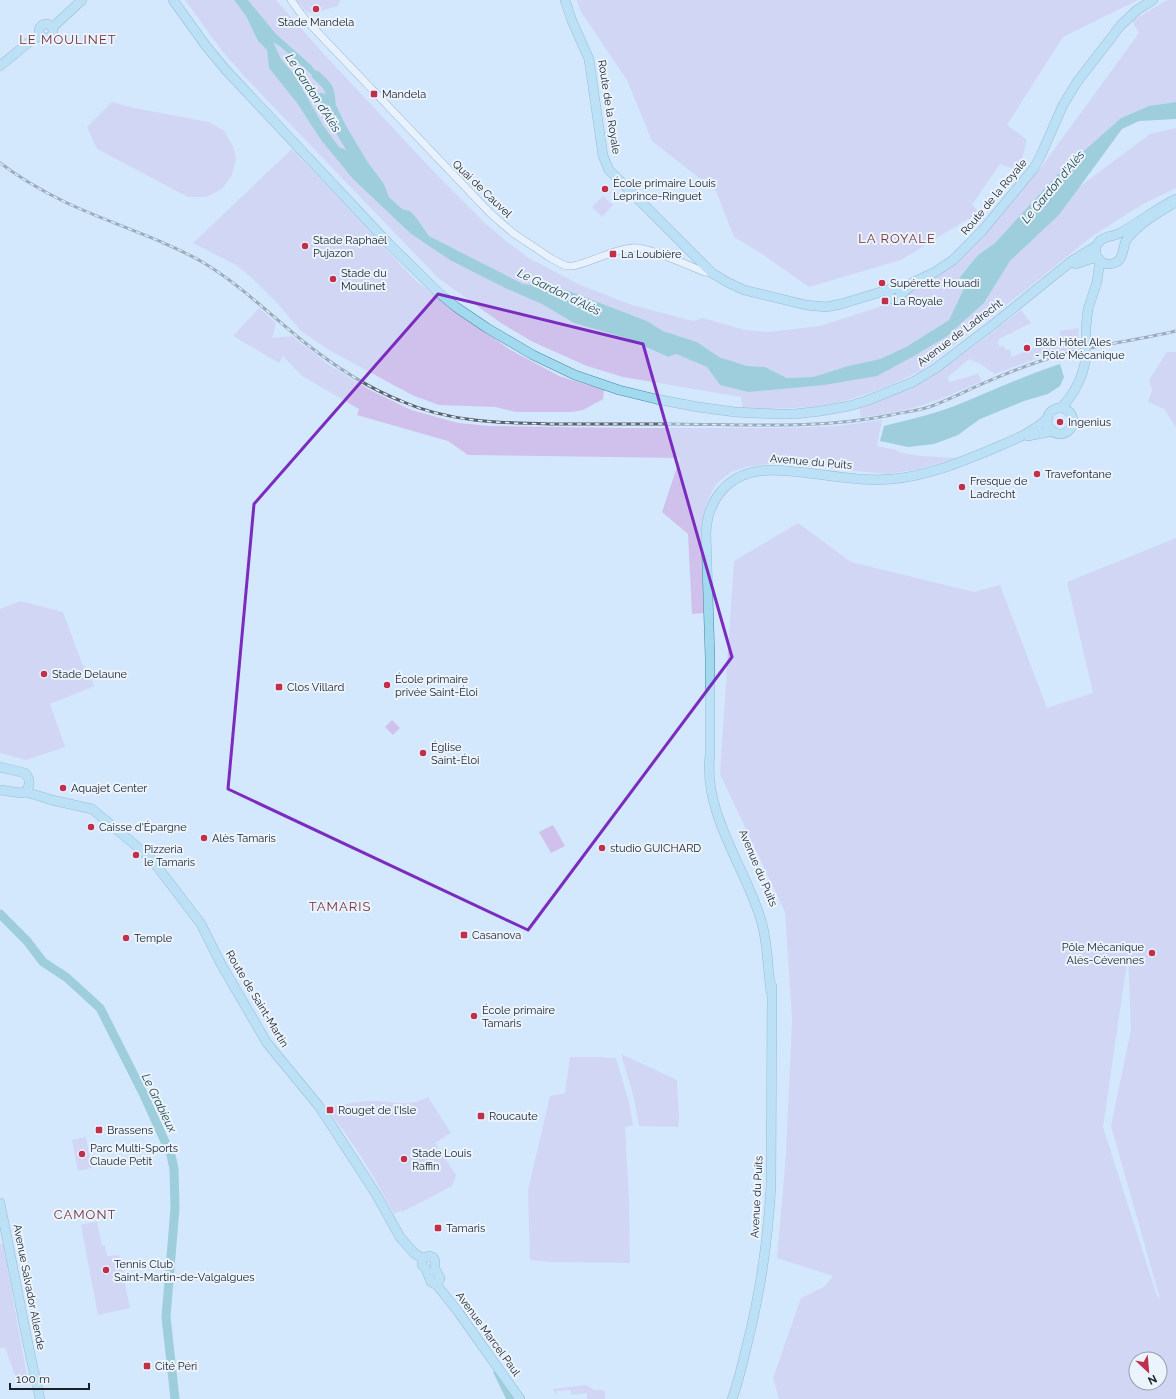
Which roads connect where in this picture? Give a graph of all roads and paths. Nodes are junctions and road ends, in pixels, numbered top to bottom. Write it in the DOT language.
graph roads {
  1 [pos="75,0"];
  2 [pos="82,0"];
  3 [pos="174,0"];
  4 [pos="291,0"];
  5 [pos="565,0"];
  6 [pos="1153,0"];
  7 [pos="50,26"];
  8 [pos="0,66"];
  9 [pos="1176,201"];
  10 [pos="1109,237"];
  11 [pos="1096,246"];
  12 [pos="1123,249"];
  13 [pos="1099,259"];
  14 [pos="1112,264"];
  15 [pos="712,273"];
  16 [pos="1050,279"];
  17 [pos="1098,282"];
  18 [pos="1078,386"];
  19 [pos="1061,408"];
  20 [pos="1072,416"];
  21 [pos="1048,418"];
  22 [pos="1053,432"];
  23 [pos="1023,437"];
  24 [pos="0,767"];
  25 [pos="28,789"];
  26 [pos="0,790"];
  27 [pos="0,1203"];
  28 [pos="422,1258"];
  29 [pos="40,1399"];
  30 [pos="520,1399"];
  31 [pos="732,1399"];
  1 -- 7 [label="main road"];
  2 -- 7 [label="main road"];
  3 -- 16 [label="main road, Avenue de Ladrecht"];
  4 -- 15 [label="street, Quai de Cauvel"];
  5 -- 15 [label="main road, Route de la Royale"];
  6 -- 15 [label="main road, Route de la Royale"];
  7 -- 8 [label="main road"];
  9 -- 10 [label="main road"];
  9 -- 12 [label="main road"];
  10 -- 11 [label="main road"];
  10 -- 12 [label="main road"];
  11 -- 13 [label="main road"];
  11 -- 16 [label="main road, Avenue de Ladrecht"];
  12 -- 14 [label="main road"];
  13 -- 14 [label="main road"];
  13 -- 16 [label="main road, Avenue de Ladrecht"];
  13 -- 17 [label="main road"];
  14 -- 17 [label="main road"];
  17 -- 18 [label="main road, bridge"];
  18 -- 19 [label="main road"];
  18 -- 20 [label="main road"];
  19 -- 20 [label="main road"];
  19 -- 21 [label="main road"];
  20 -- 22 [label="main road"];
  21 -- 22 [label="main road"];
  21 -- 23 [label="main road, Avenue du Puits"];
  22 -- 23 [label="main road, Avenue du Puits"];
  23 -- 31 [label="main road, Avenue du Puits"];
  24 -- 25 [label="main road"];
  25 -- 26 [label="main road, Route de Saint-Martin"];
  25 -- 28 [label="main road, Route de Saint-Martin"];
  27 -- 29 [label="main road, Avenue Salvador Allende"];
  28 -- 30 [label="main road, Avenue Marcel Paul"];
}
